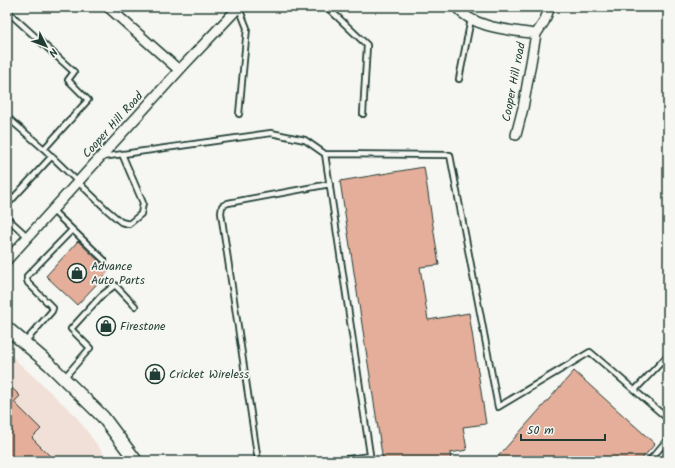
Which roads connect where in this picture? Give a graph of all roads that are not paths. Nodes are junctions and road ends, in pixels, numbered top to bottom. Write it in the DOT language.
graph roads {
  1 [pos="108,7"];
  2 [pos="239,7"];
  3 [pos="327,7"];
  4 [pos="456,7"];
  5 [pos="550,7"];
  6 [pos="7,11"];
  7 [pos="471,19"];
  8 [pos="536,34"];
  9 [pos="179,70"];
  10 [pos="459,79"];
  11 [pos="239,114"];
  12 [pos="363,114"];
  13 [pos="7,117"];
  14 [pos="516,135"];
  15 [pos="44,149"];
  16 [pos="122,154"];
  17 [pos="325,154"];
  18 [pos="52,156"];
  19 [pos="100,157"];
  20 [pos="78,181"];
  21 [pos="330,184"];
  22 [pos="7,205"];
  23 [pos="52,210"];
  24 [pos="7,218"];
  25 [pos="72,230"];
  26 [pos="28,237"];
  27 [pos="8,255"];
  28 [pos="104,260"];
  29 [pos="135,306"];
  30 [pos="7,328"];
  31 [pos="24,342"];
  32 [pos="668,354"];
  33 [pos="64,378"];
  34 [pos="635,390"];
  35 [pos="668,419"];
  36 [pos="668,439"];
  37 [pos="371,459"];
  38 [pos="136,461"];
  39 [pos="258,461"];
  40 [pos="333,461"];
  41 [pos="649,461"];
  1 -- 9 [label="street"];
  2 -- 9 [label="street, Cooper Hill Road"];
  2 -- 11 [label="lane"];
  3 -- 12 [label="lane"];
  4 -- 7 [label="street, Cooper Hill road"];
  5 -- 8 [label="street, Cooper Hill road"];
  6 -- 15 [label="lane"];
  7 -- 8 [label="street, Cooper Hill road"];
  7 -- 10 [label="lane"];
  8 -- 14 [label="street, Cooper Hill road"];
  9 -- 19 [label="street, Cooper Hill Road"];
  13 -- 15 [label="lane"];
  15 -- 18 [label="lane"];
  16 -- 17 [label="lane"];
  16 -- 19 [label="lane"];
  16 -- 20 [label="lane"];
  17 -- 21 [label="lane"];
  17 -- 34 [label="lane"];
  18 -- 20 [label="lane"];
  18 -- 22 [label="lane"];
  19 -- 20 [label="street, Cooper Hill Road"];
  20 -- 23 [label="street, Cooper Hill Road"];
  21 -- 37 [label="lane"];
  21 -- 39 [label="lane"];
  23 -- 25 [label="lane"];
  23 -- 26 [label="street, Cooper Hill Road"];
  24 -- 26 [label="lane"];
  25 -- 28 [label="lane"];
  25 -- 31 [label="lane"];
  26 -- 27 [label="street, Cooper Hill Road"];
  29 -- 33 [label="lane"];
  30 -- 31 [label="main road"];
  31 -- 33 [label="main road"];
  32 -- 34 [label="lane"];
  33 -- 38 [label="main road"];
  34 -- 35 [label="lane"];
  36 -- 41 [label="lane"];
  37 -- 40 [label="lane"];
}
